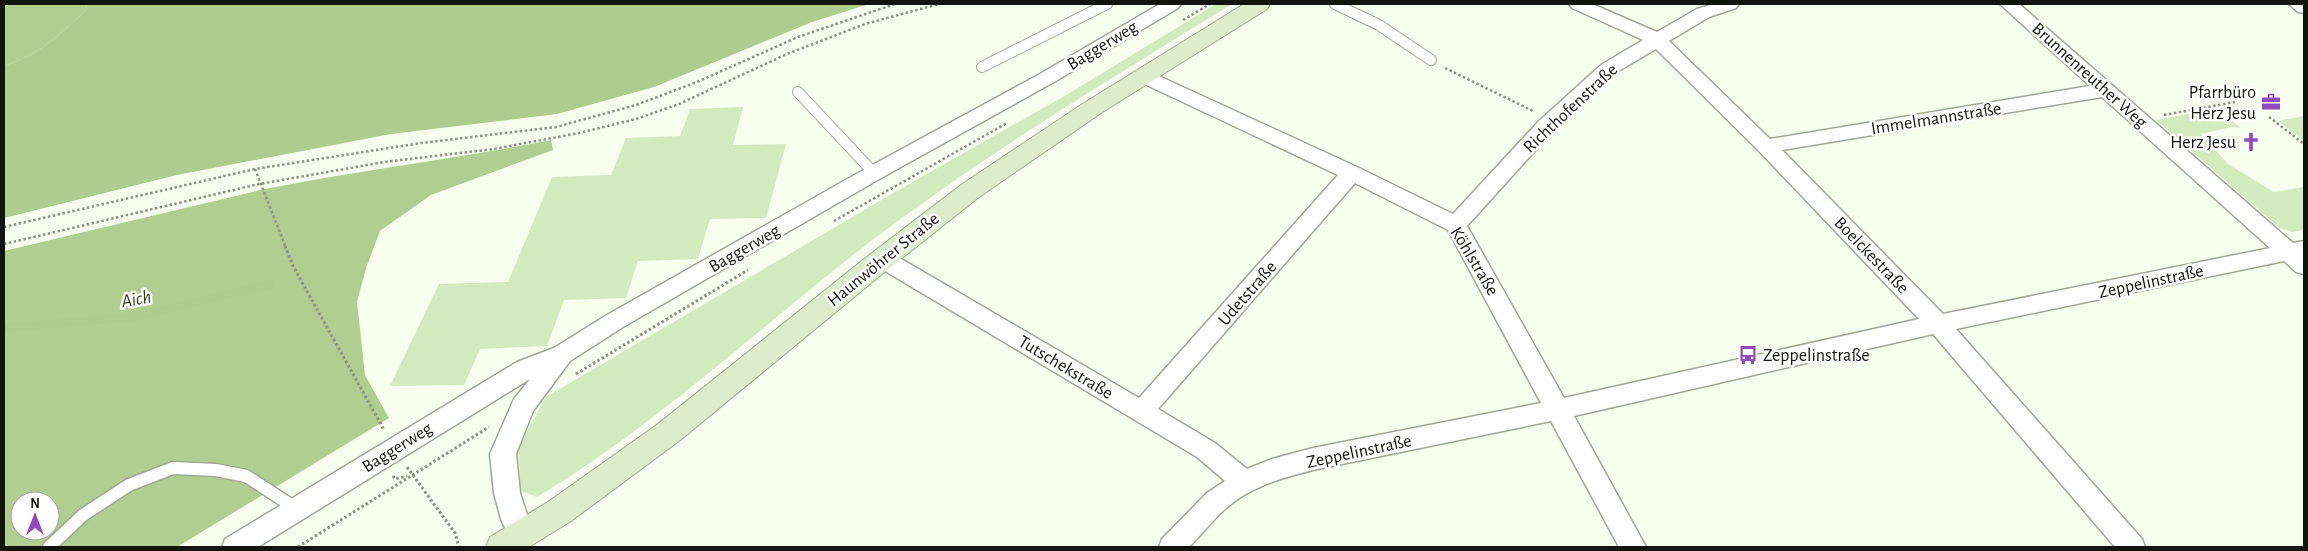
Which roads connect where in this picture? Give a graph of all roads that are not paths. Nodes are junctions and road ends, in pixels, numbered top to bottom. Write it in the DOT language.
graph roads {
  1 [pos="1107,4"];
  2 [pos="1259,4"];
  3 [pos="1335,4"];
  4 [pos="1578,4"];
  5 [pos="1730,4"];
  6 [pos="2009,4"];
  7 [pos="2298,4"];
  8 [pos="2304,8"];
  9 [pos="1175,13"];
  10 [pos="1658,40"];
  11 [pos="1431,60"];
  12 [pos="982,67"];
  13 [pos="1143,76"];
  14 [pos="2106,90"];
  15 [pos="798,92"];
  16 [pos="1766,146"];
  17 [pos="874,173"];
  18 [pos="1352,173"];
  19 [pos="1456,225"];
  20 [pos="2299,256"];
  21 [pos="883,259"];
  22 [pos="1938,324"];
  23 [pos="568,365"];
  24 [pos="1557,410"];
  25 [pos="1141,412"];
  26 [pos="1244,482"];
  27 [pos="297,509"];
  28 [pos="516,543"];
  29 [pos="49,547"];
  30 [pos="235,547"];
  31 [pos="1172,547"];
  32 [pos="1633,547"];
  33 [pos="2132,547"];
  1 -- 12 [label="lane"];
  2 -- 13 [label="street, Haunwöhrer Straße"];
  3 -- 11 [label="lane"];
  4 -- 10 [label="street, Boelckestraße"];
  5 -- 10 [label="street, Richthofenstraße"];
  6 -- 14 [label="street, Brunnenreuther Weg"];
  7 -- 8 [label="street"];
  9 -- 17 [label="street, Baggerweg"];
  10 -- 16 [label="street, Boelckestraße"];
  10 -- 19 [label="street, Richthofenstraße"];
  13 -- 18 [label="street, Köhlstraße"];
  13 -- 21 [label="street, Haunwöhrer Straße"];
  14 -- 16 [label="street, Immelmannstraße"];
  14 -- 20 [label="street, Brunnenreuther Weg"];
  15 -- 17 [label="lane"];
  16 -- 22 [label="street, Boelckestraße"];
  17 -- 23 [label="street, Baggerweg"];
  18 -- 19 [label="street, Köhlstraße"];
  18 -- 25 [label="street, Udetstraße"];
  19 -- 24 [label="street, Köhlstraße"];
  20 -- 22 [label="street, Zeppelinstraße"];
  21 -- 25 [label="street, Tutschekstraße"];
  21 -- 28 [label="street, Haunwöhrer Straße"];
  22 -- 24 [label="street, Zeppelinstraße"];
  22 -- 33 [label="street, Boelckestraße"];
  23 -- 27 [label="street, Baggerweg"];
  23 -- 28 [label="street, Baggerweg"];
  24 -- 26 [label="street, Zeppelinstraße"];
  24 -- 32 [label="street, Köhlstraße"];
  25 -- 26 [label="street, Tutschekstraße"];
  26 -- 31 [label="street, Zeppelinstraße"];
  27 -- 29 [label="lane"];
  27 -- 30 [label="street, Baggerweg"];
}
